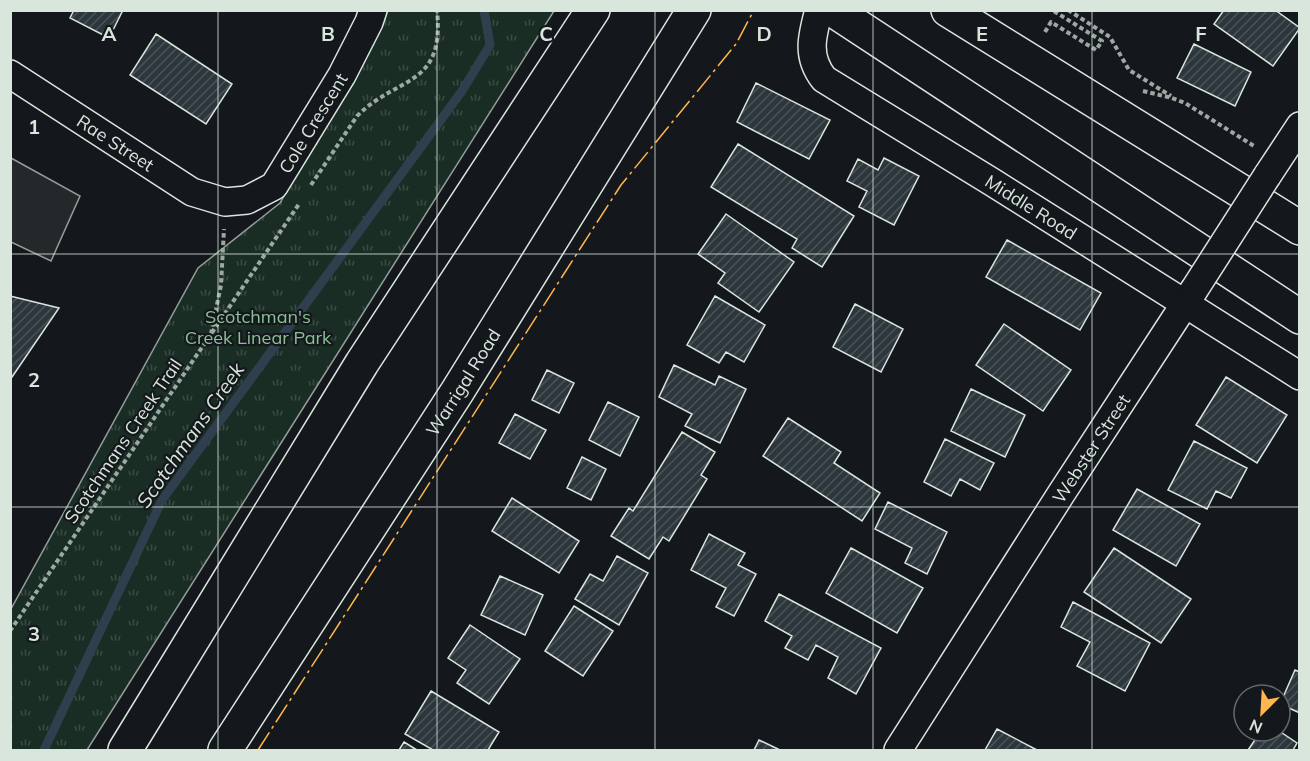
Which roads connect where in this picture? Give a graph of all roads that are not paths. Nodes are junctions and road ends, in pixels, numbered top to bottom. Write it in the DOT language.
graph roads {
  1 [pos="373,10"];
  2 [pos="593,10"];
  3 [pos="694,10"];
  4 [pos="819,10"];
  5 [pos="833,10"];
  6 [pos="948,10"];
  7 [pos="10,74"];
  8 [pos="1295,142"];
  9 [pos="224,213"];
  10 [pos="1299,228"];
  11 [pos="1190,297"];
  12 [pos="1299,317"];
  13 [pos="1299,376"];
  14 [pos="125,750"];
  15 [pos="225,750"];
  16 [pos="898,750"];
  1 -- 9 [label="street, Cole Crescent"];
  2 -- 14 [label="main road"];
  3 -- 15 [label="main road, Warrigal Road"];
  4 -- 11 [label="street, Middle Road"];
  5 -- 12 [label="main road"];
  6 -- 10 [label="main road"];
  7 -- 9 [label="street, Rae Street"];
  8 -- 11 [label="street, Webster Street, bridge"];
  11 -- 13 [label="street, Middle Road"];
  11 -- 16 [label="street, Webster Street"];
}
